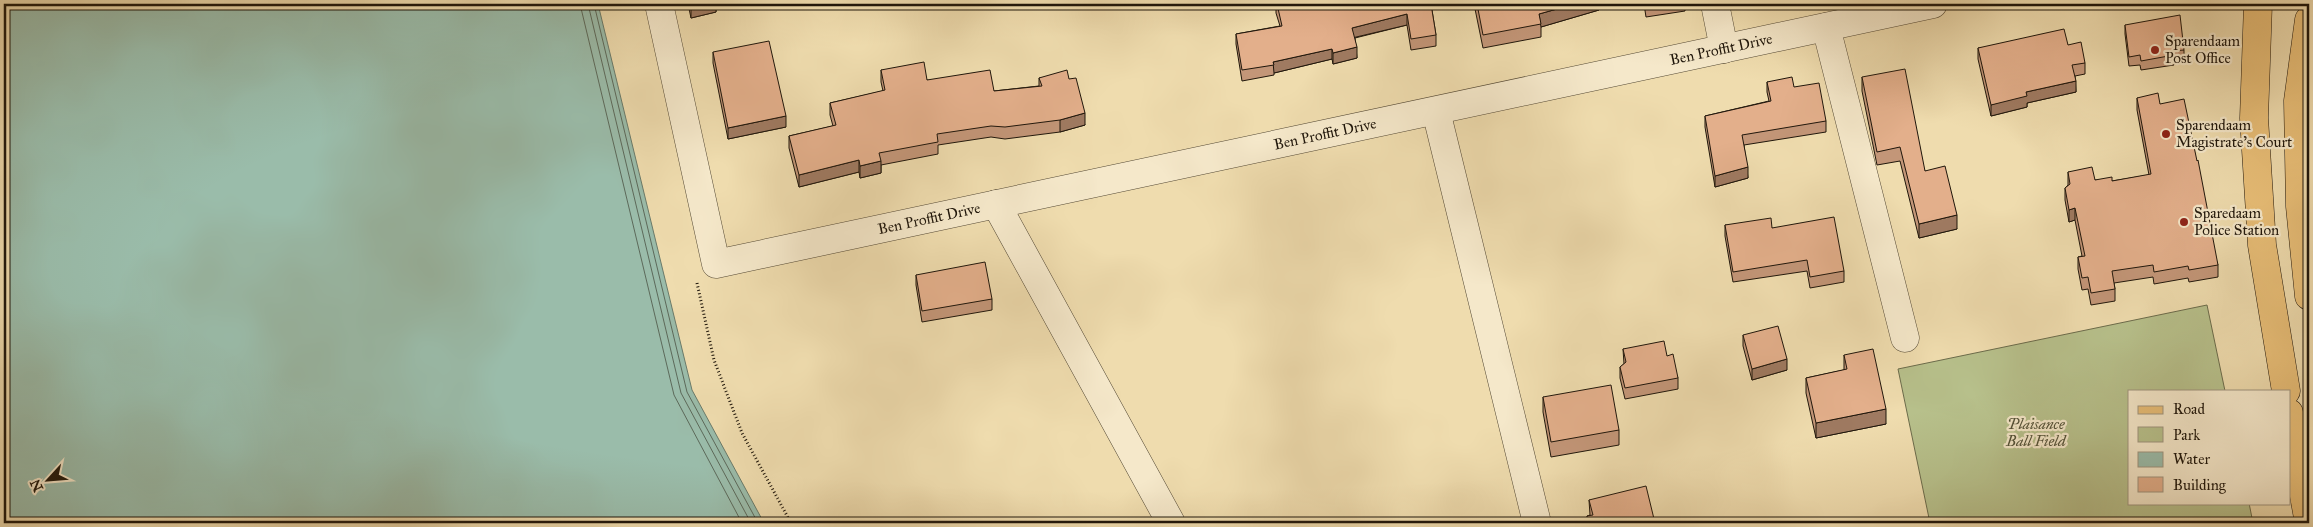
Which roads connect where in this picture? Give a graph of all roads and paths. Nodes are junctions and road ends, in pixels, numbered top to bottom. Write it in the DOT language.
graph roads {
  1 [pos="659,4"];
  2 [pos="1715,4"];
  3 [pos="1933,4"];
  4 [pos="2258,4"];
  5 [pos="2309,20"];
  6 [pos="1826,27"];
  7 [pos="1724,49"];
  8 [pos="1436,111"];
  9 [pos="996,204"];
  10 [pos="2309,296"];
  11 [pos="1905,338"];
  12 [pos="714,360"];
  13 [pos="2286,390"];
  14 [pos="2290,418"];
  15 [pos="791,523"];
  16 [pos="1171,523"];
  17 [pos="1537,523"];
  18 [pos="2309,523"];
  1 -- 9 [label="street, Ben Proffit Drive"];
  2 -- 7 [label="street"];
  3 -- 6 [label="street, Ben Proffit Drive"];
  4 -- 13 [label="main road"];
  5 -- 10 [label="main road"];
  6 -- 7 [label="street, Ben Proffit Drive"];
  6 -- 11 [label="street"];
  7 -- 8 [label="street, Ben Proffit Drive"];
  8 -- 9 [label="street, Ben Proffit Drive"];
  8 -- 17 [label="street"];
  9 -- 16 [label="street"];
  12 -- 15 [label="path"];
  14 -- 18 [label="main road"];
}
